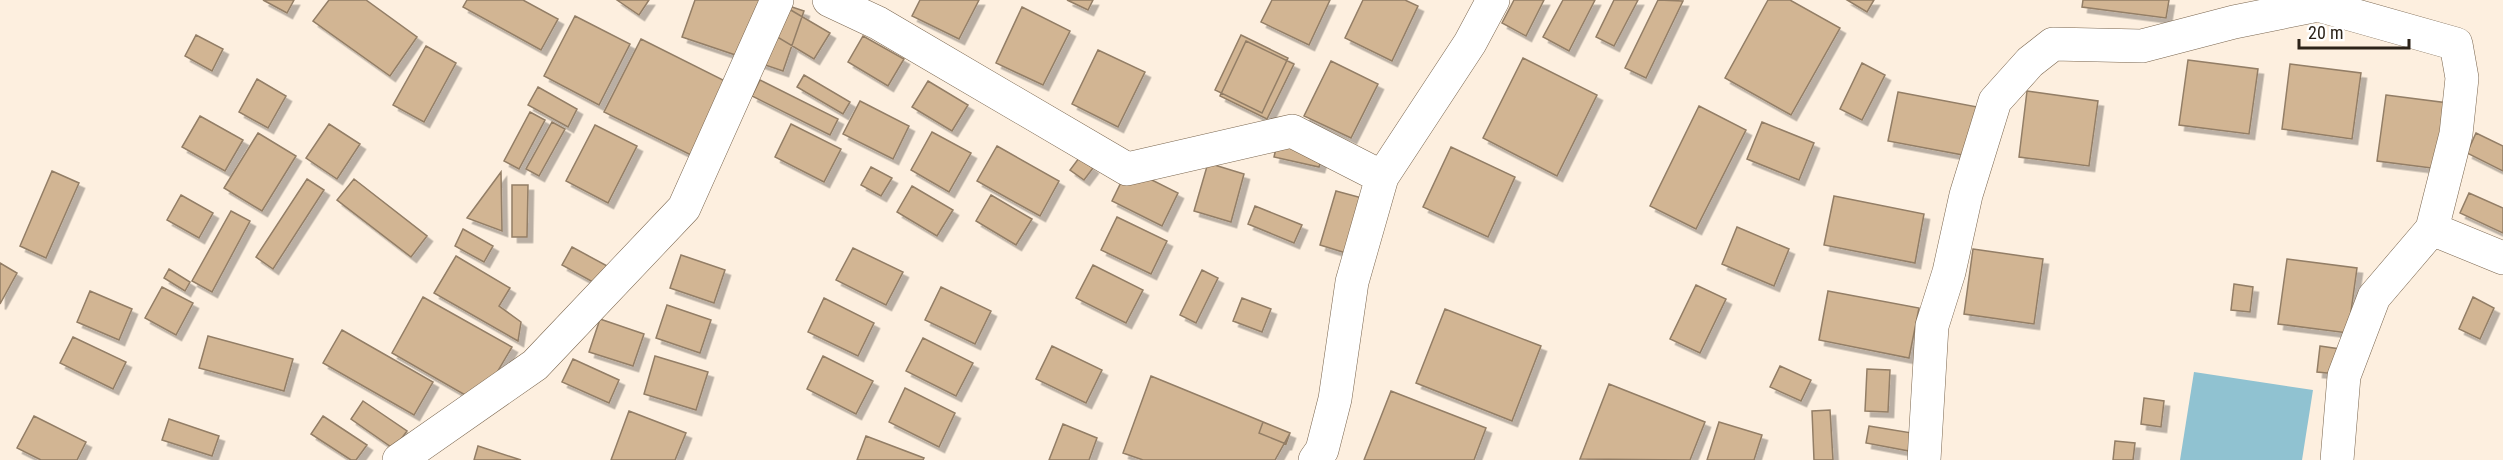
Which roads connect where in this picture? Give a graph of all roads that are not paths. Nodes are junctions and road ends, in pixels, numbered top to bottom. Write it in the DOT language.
graph roads {
  1 [pos="777,0"];
  2 [pos="829,0"];
  3 [pos="1492,0"];
  4 [pos="2318,2"];
  5 [pos="1382,177"];
  6 [pos="2432,229"];
  7 [pos="2503,258"];
  8 [pos="1326,457"];
  9 [pos="399,460"];
  10 [pos="1924,460"];
  11 [pos="2337,460"];
  1 -- 9 [label="street"];
  2 -- 5 [label="street"];
  3 -- 5 [label="street"];
  4 -- 6 [label="street"];
  4 -- 10 [label="street"];
  5 -- 8 [label="street"];
  6 -- 7 [label="street"];
  6 -- 11 [label="street"];
}
